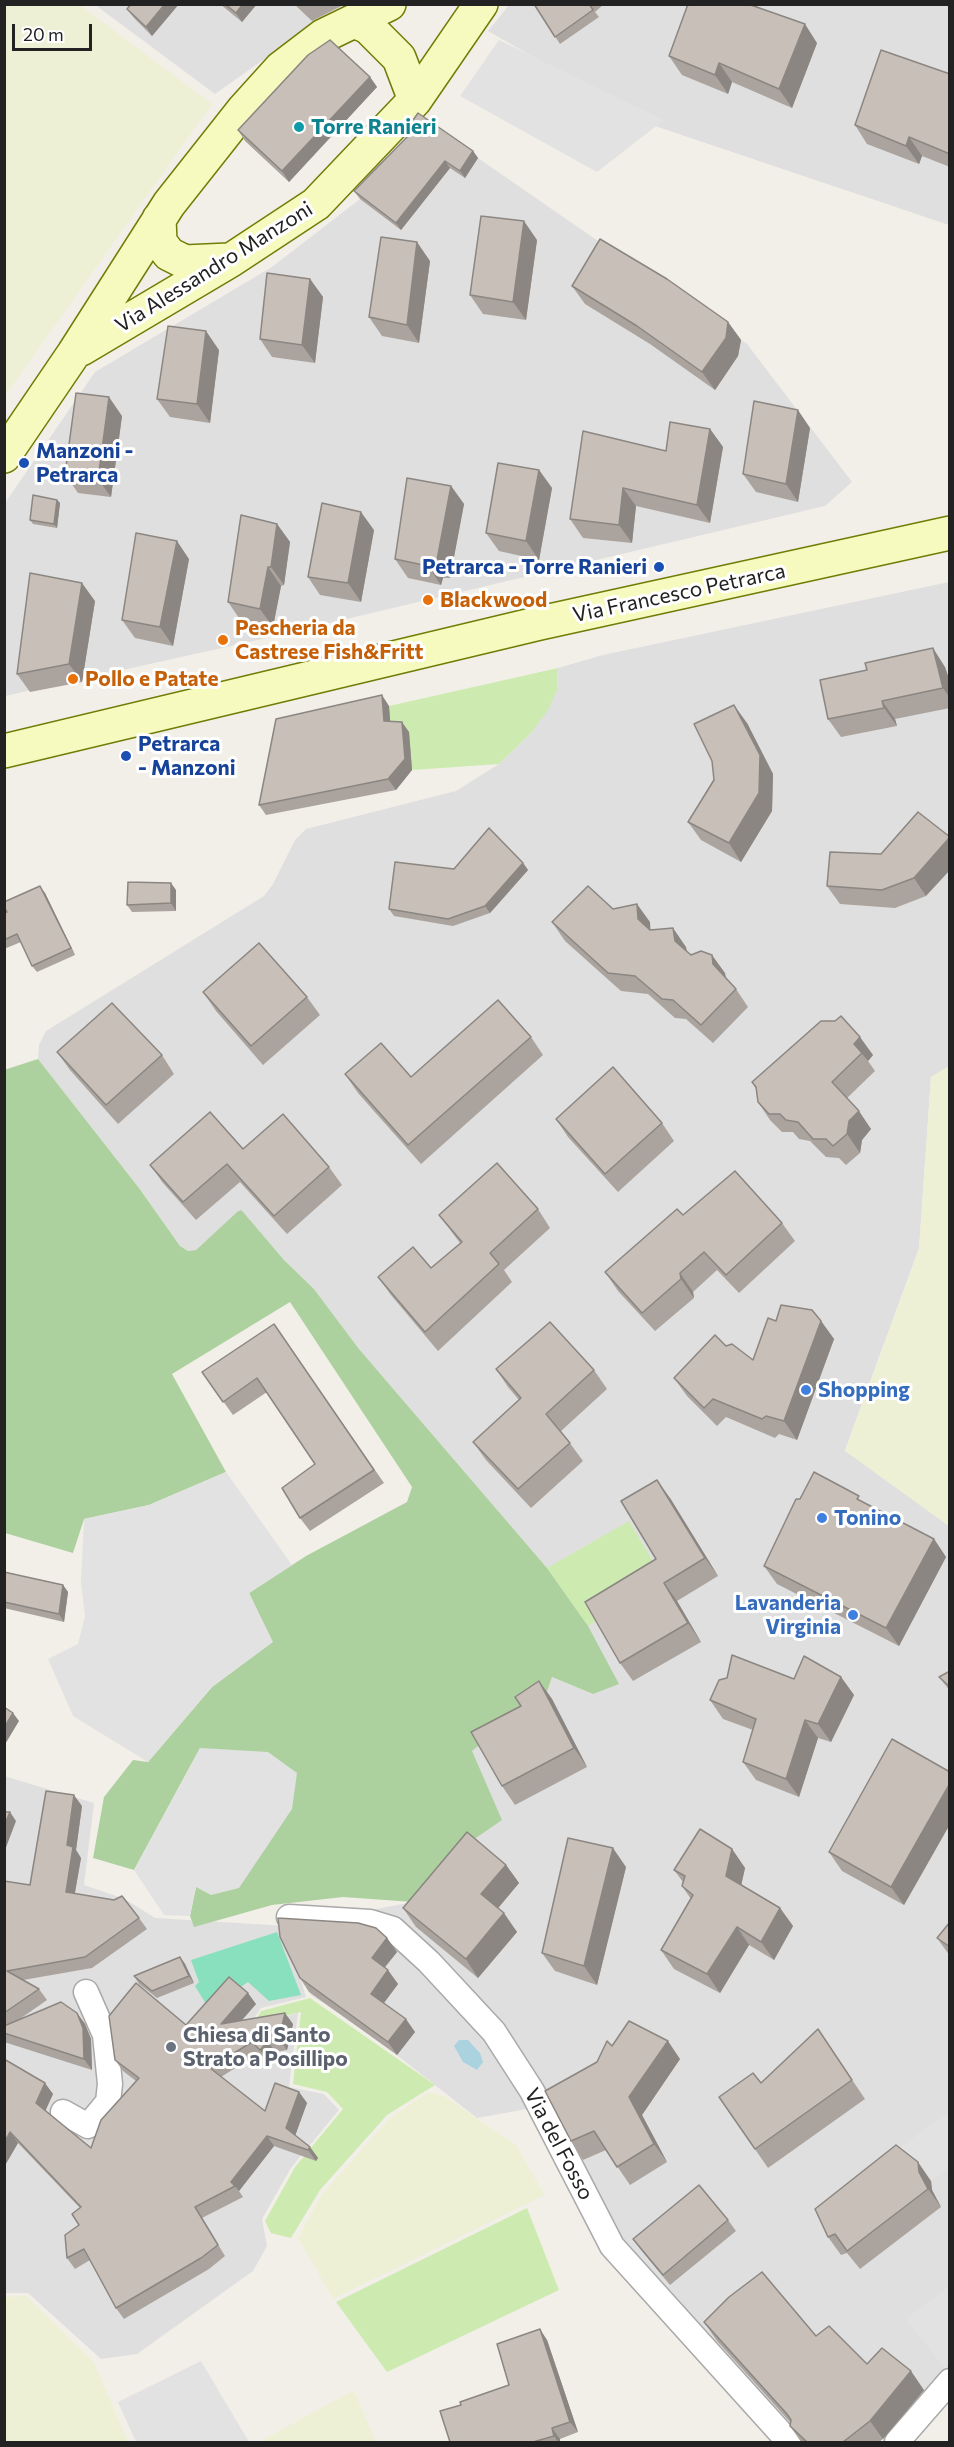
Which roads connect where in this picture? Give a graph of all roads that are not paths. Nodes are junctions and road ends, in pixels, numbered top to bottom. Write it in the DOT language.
graph roads {
  1 [pos="389,4"];
  2 [pos="481,4"];
  3 [pos="354,21"];
  4 [pos="415,100"];
  5 [pos="159,219"];
  6 [pos="231,260"];
  7 [pos="74,353"];
  8 [pos="4,456"];
  9 [pos="950,533"];
  10 [pos="11,747"];
  11 [pos="289,1917"];
  12 [pos="86,1992"];
  13 [pos="63,2112"];
  14 [pos="950,2381"];
  15 [pos="789,2442"];
  16 [pos="897,2442"];
  1 -- 3 [label="street, Via Alessandro Manzoni"];
  2 -- 4 [label="street, Via Alessandro Manzoni"];
  3 -- 4 [label="street"];
  3 -- 5 [label="street, Via Alessandro Manzoni"];
  4 -- 6 [label="street, Via Alessandro Manzoni"];
  5 -- 6 [label="street"];
  5 -- 7 [label="street, Via Alessandro Manzoni"];
  6 -- 7 [label="street, Via Alessandro Manzoni"];
  7 -- 8 [label="street, Via Alessandro Manzoni"];
  9 -- 10 [label="street, Via Francesco Petrarca"];
  11 -- 15 [label="street, Via del Fosso"];
  12 -- 13 [label="street"];
  14 -- 16 [label="street"];
}
